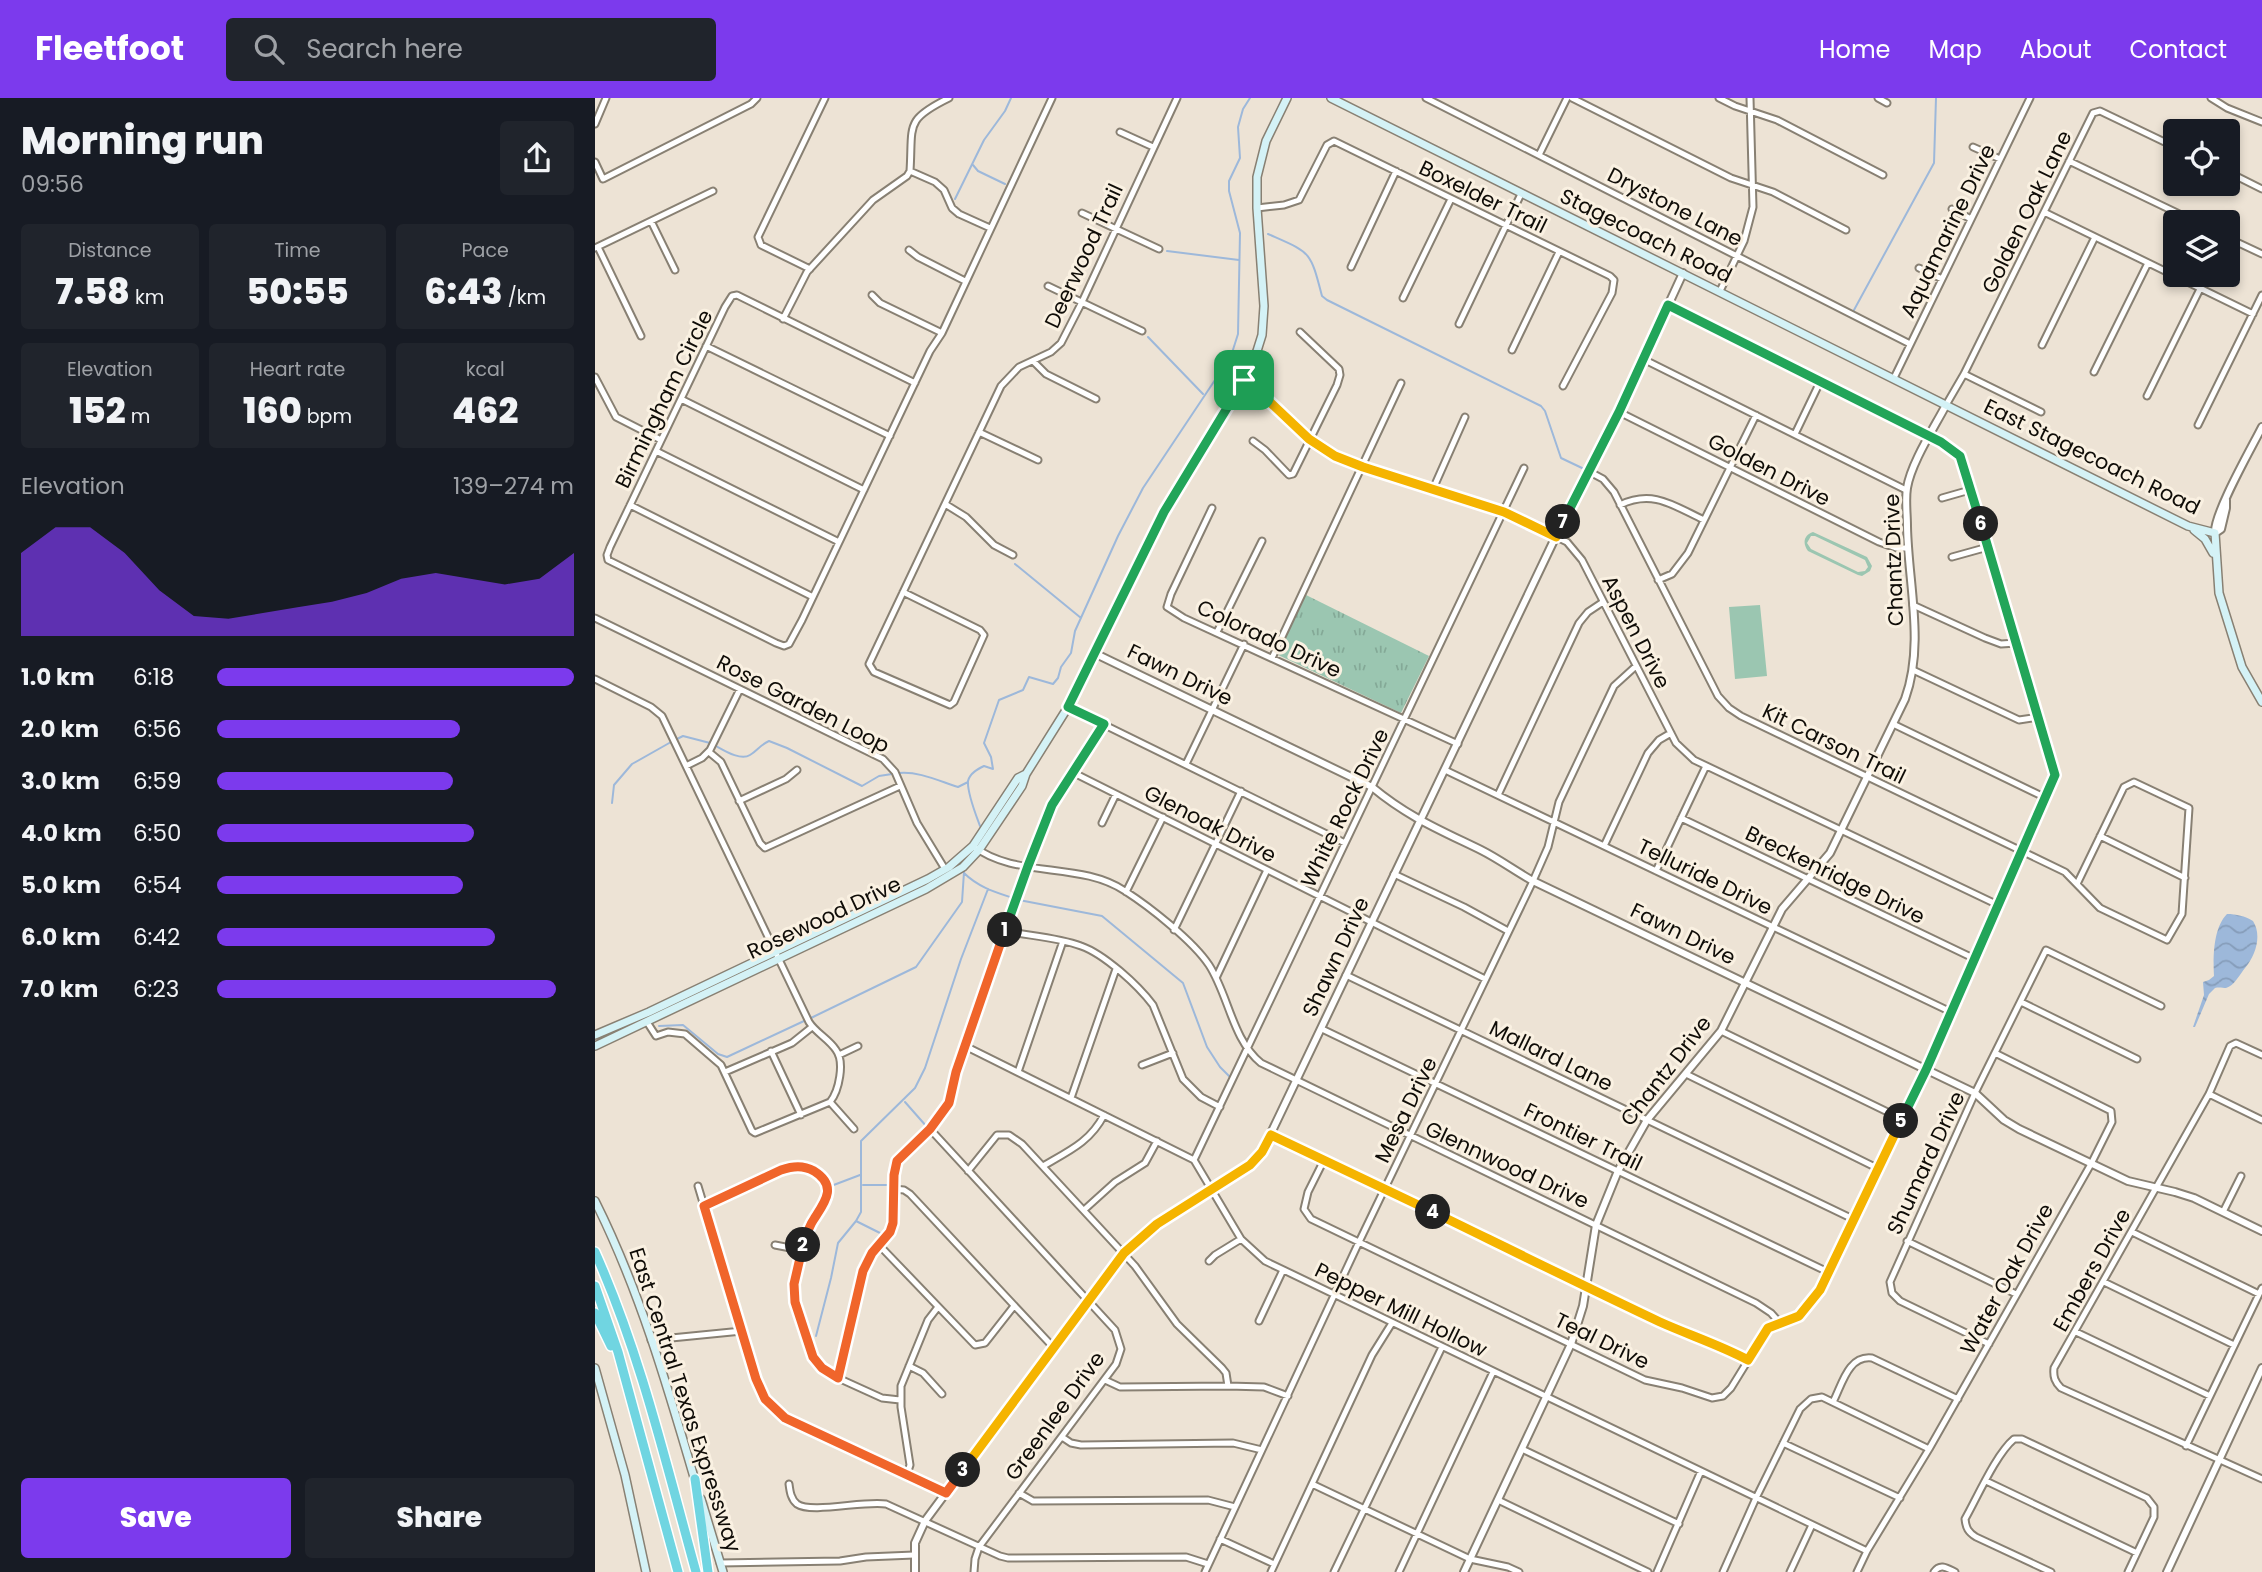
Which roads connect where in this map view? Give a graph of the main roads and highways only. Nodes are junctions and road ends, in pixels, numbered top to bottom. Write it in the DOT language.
graph roads {
  1 [pos="1287,98"];
  2 [pos="1331,98"];
  3 [pos="1946,405"];
  4 [pos="2187,526"];
  5 [pos="2215,557"];
  6 [pos="2262,702"];
  7 [pos="976,848"];
  8 [pos="778,955"];
  9 [pos="595,1035"];
  10 [pos="595,1046"];
  11 [pos="595,1200"];
  12 [pos="595,1252"];
  13 [pos="595,1286"];
  14 [pos="595,1313"];
  15 [pos="622,1367"];
  16 [pos="595,1368"];
  17 [pos="695,1479"];
  18 [pos="646,1572"];
  19 [pos="678,1572"];
  20 [pos="696,1572"];
  21 [pos="708,1572"];
  22 [pos="723,1572"];
  1 -- 7 [label="main road, Rosewood Drive"];
  2 -- 3 [label="main road, Stagecoach Road"];
  3 -- 4 [label="main road, East Stagecoach Road"];
  4 -- 5 [label="main road"];
  4 -- 5 [label="main road, East Stagecoach Road"];
  5 -- 6 [label="main road, East Stagecoach Road"];
  7 -- 8 [label="main road, Rosewood Drive"];
  7 -- 8 [label="main road, Rosewood Drive"];
  8 -- 9 [label="main road, Rosewood Drive"];
  8 -- 10 [label="main road, Rosewood Drive"];
  11 -- 17 [label="main road, East Central Texas Expressway"];
  12 -- 20 [label="highway"];
  13 -- 15 [label="highway"];
  14 -- 15 [label="highway"];
  15 -- 19 [label="highway"];
  16 -- 18 [label="main road"];
  17 -- 21 [label="highway"];
  17 -- 22 [label="main road, East Central Texas Expressway"];
}
